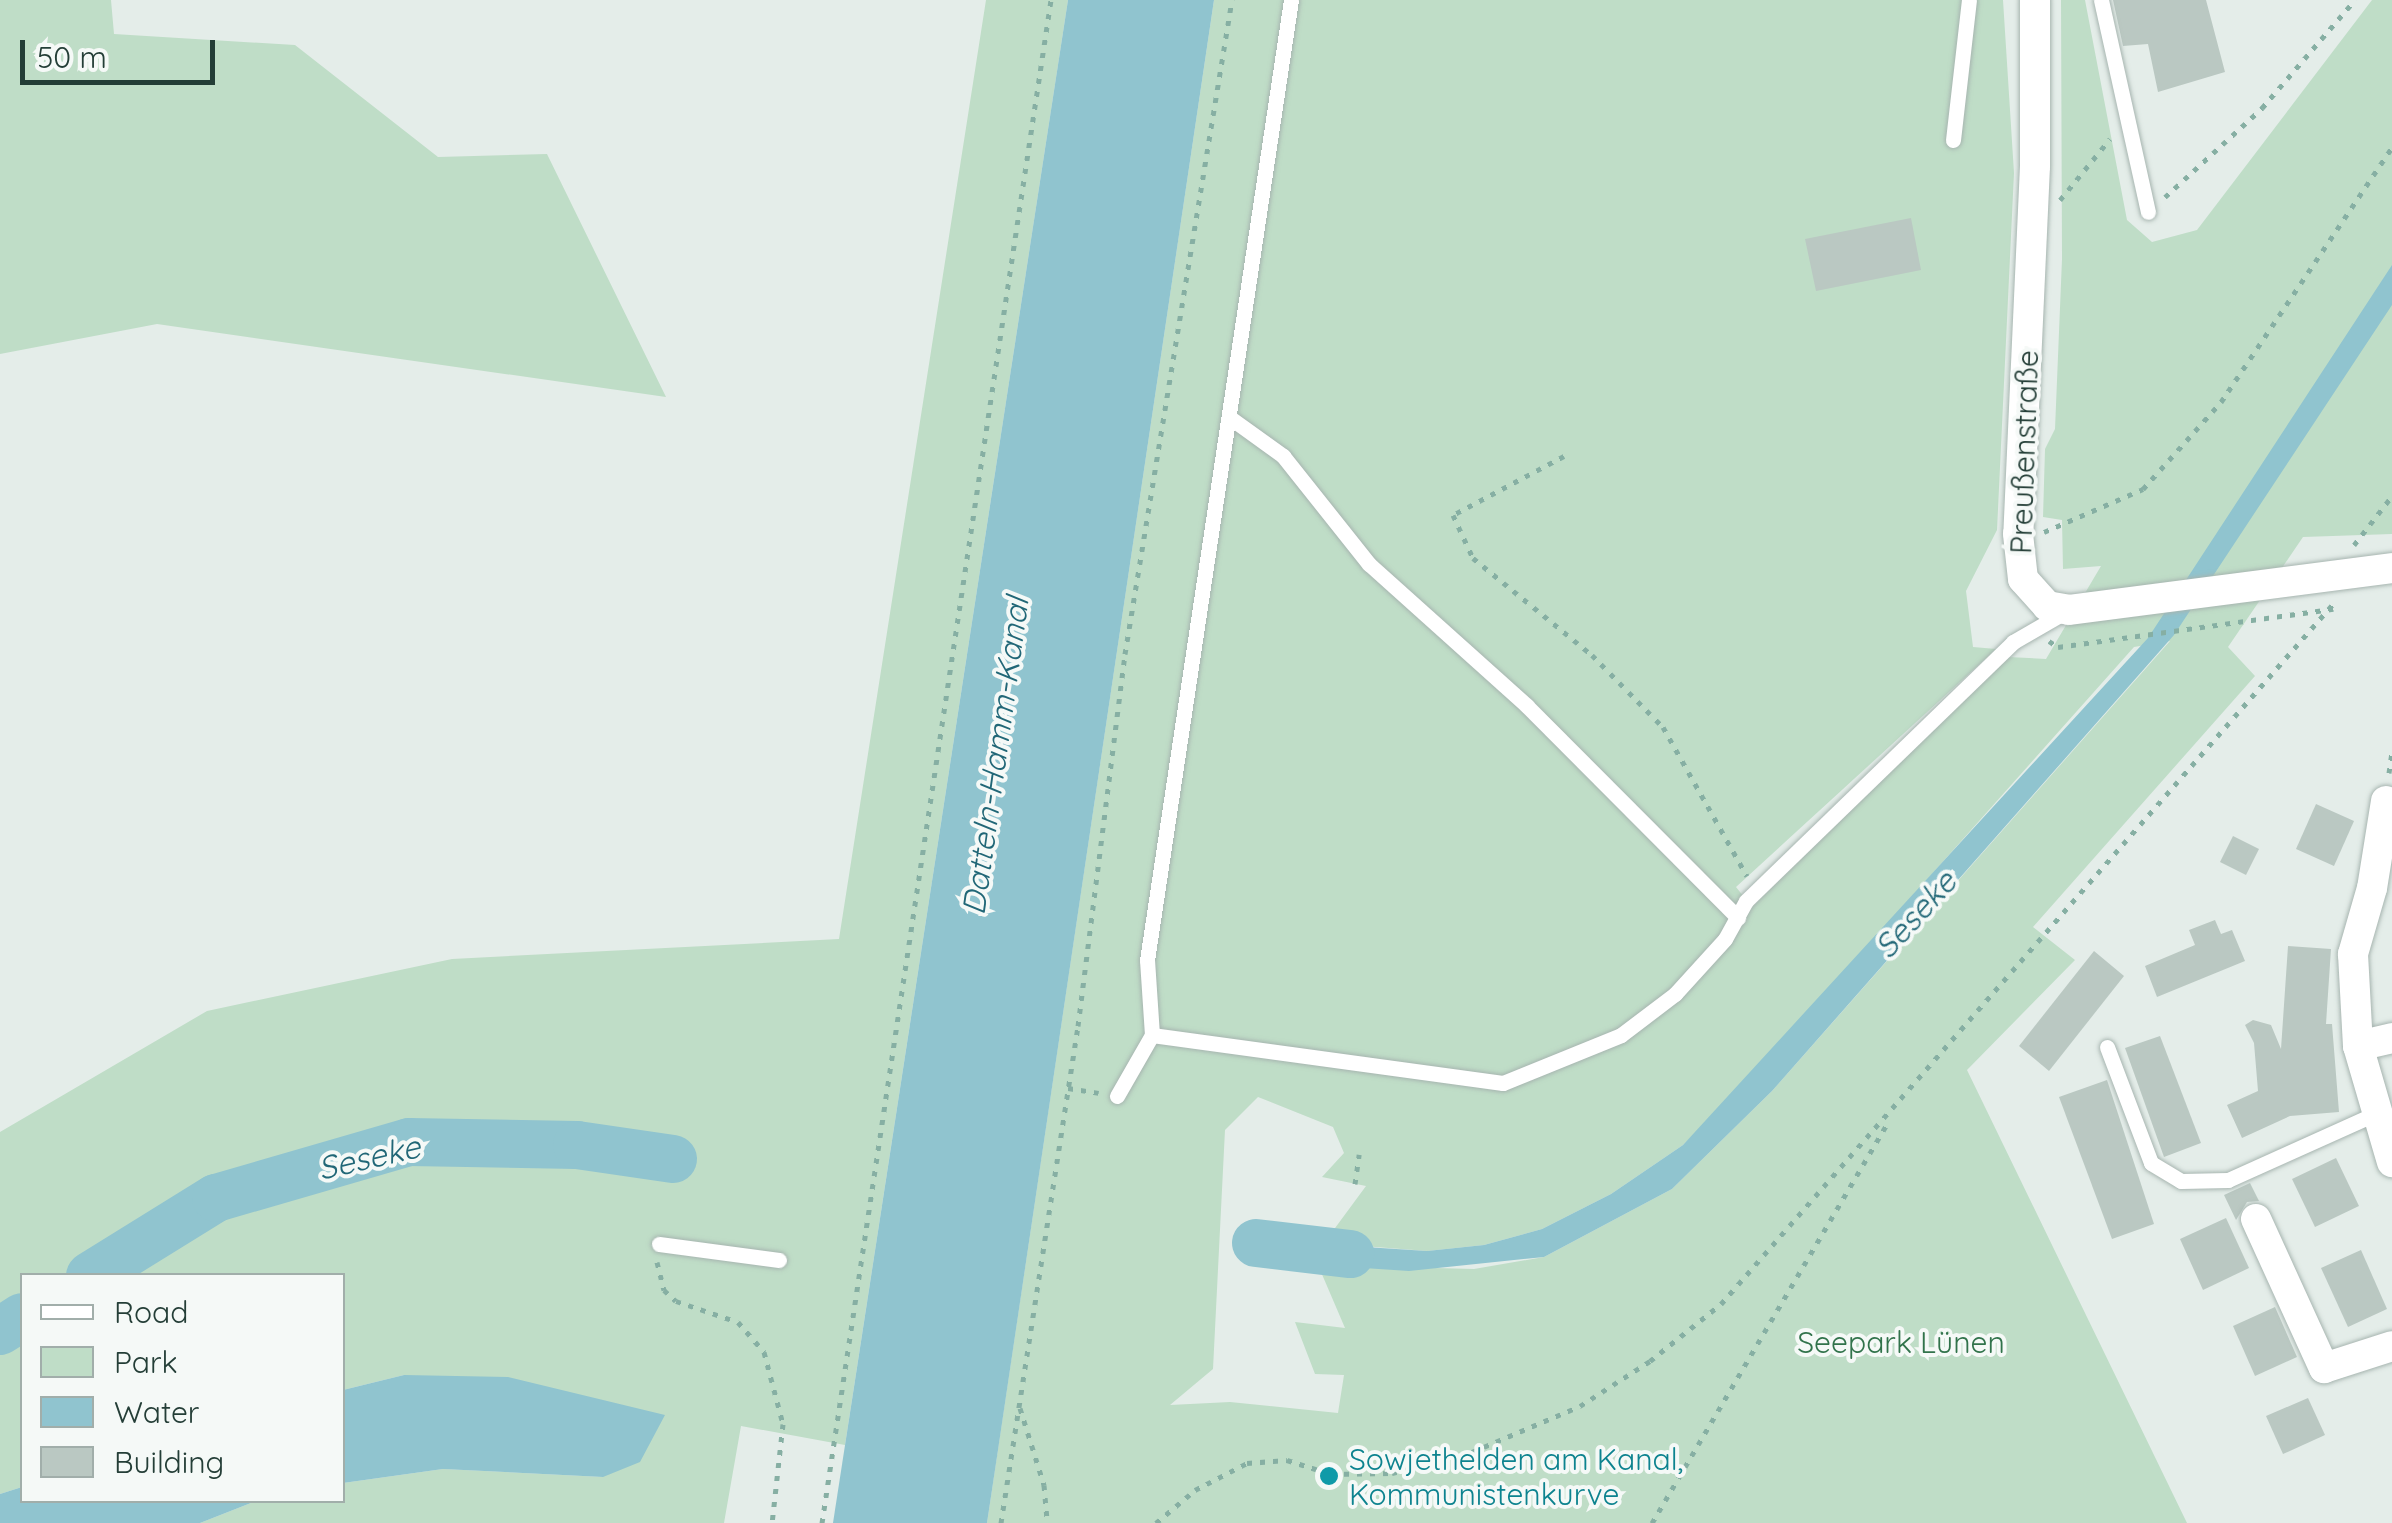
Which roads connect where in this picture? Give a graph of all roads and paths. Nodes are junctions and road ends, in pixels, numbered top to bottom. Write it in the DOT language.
graph roads {
  1 [pos="1051,0"];
  2 [pos="1232,0"];
  3 [pos="1291,0"];
  4 [pos="1969,0"];
  5 [pos="2035,0"];
  6 [pos="2101,0"];
  7 [pos="2355,0"];
  8 [pos="2127,119"];
  9 [pos="1953,140"];
  10 [pos="2392,148"];
  11 [pos="2148,212"];
  12 [pos="2049,214"];
  13 [pos="1229,417"];
  14 [pos="1564,456"];
  15 [pos="2392,496"];
  16 [pos="2038,533"];
  17 [pos="2392,568"];
  18 [pos="2325,575"];
  19 [pos="2333,608"];
  20 [pos="2068,610"];
  21 [pos="2043,638"];
  22 [pos="2386,801"];
  23 [pos="1756,892"];
  24 [pos="1738,918"];
  25 [pos="1152,1035"];
  26 [pos="2392,1038"];
  27 [pos="2358,1046"];
  28 [pos="2107,1047"];
  29 [pos="1068,1088"];
  30 [pos="1097,1092"];
  31 [pos="1118,1096"];
  32 [pos="1892,1113"];
  33 [pos="2377,1114"];
  34 [pos="1359,1154"];
  35 [pos="2392,1162"];
  36 [pos="1355,1184"];
  37 [pos="2256,1220"];
  38 [pos="659,1244"];
  39 [pos="780,1260"];
  40 [pos="2392,1346"];
  41 [pos="1018,1400"];
  42 [pos="772,1523"];
  43 [pos="822,1523"];
  44 [pos="1001,1523"];
  45 [pos="1047,1523"];
  46 [pos="1156,1523"];
  47 [pos="1652,1523"];
  1 -- 43 [label="path"];
  2 -- 29 [label="path"];
  3 -- 13 [label="lane"];
  4 -- 9 [label="lane"];
  5 -- 20 [label="street, Preußenstraße"];
  6 -- 8 [label="lane"];
  7 -- 11 [label="path"];
  8 -- 11 [label="lane"];
  8 -- 12 [label="path"];
  10 -- 16 [label="path"];
  13 -- 24 [label="lane"];
  13 -- 25 [label="lane"];
  14 -- 23 [label="path"];
  15 -- 18 [label="path"];
  17 -- 18 [label="street"];
  18 -- 19 [label="path"];
  18 -- 20 [label="street"];
  19 -- 21 [label="path"];
  19 -- 32 [label="path"];
  20 -- 23 [label="lane"];
  22 -- 27 [label="street"];
  23 -- 24 [label="lane"];
  24 -- 25 [label="lane"];
  25 -- 31 [label="lane"];
  26 -- 27 [label="street"];
  27 -- 33 [label="street"];
  28 -- 33 [label="lane"];
  29 -- 30 [label="path"];
  29 -- 41 [label="path"];
  32 -- 46 [label="path"];
  32 -- 47 [label="path"];
  33 -- 35 [label="street"];
  34 -- 36 [label="path"];
  37 -- 40 [label="street"];
  38 -- 39 [label="lane"];
  38 -- 42 [label="path"];
  41 -- 44 [label="path"];
  41 -- 45 [label="path"];
}
